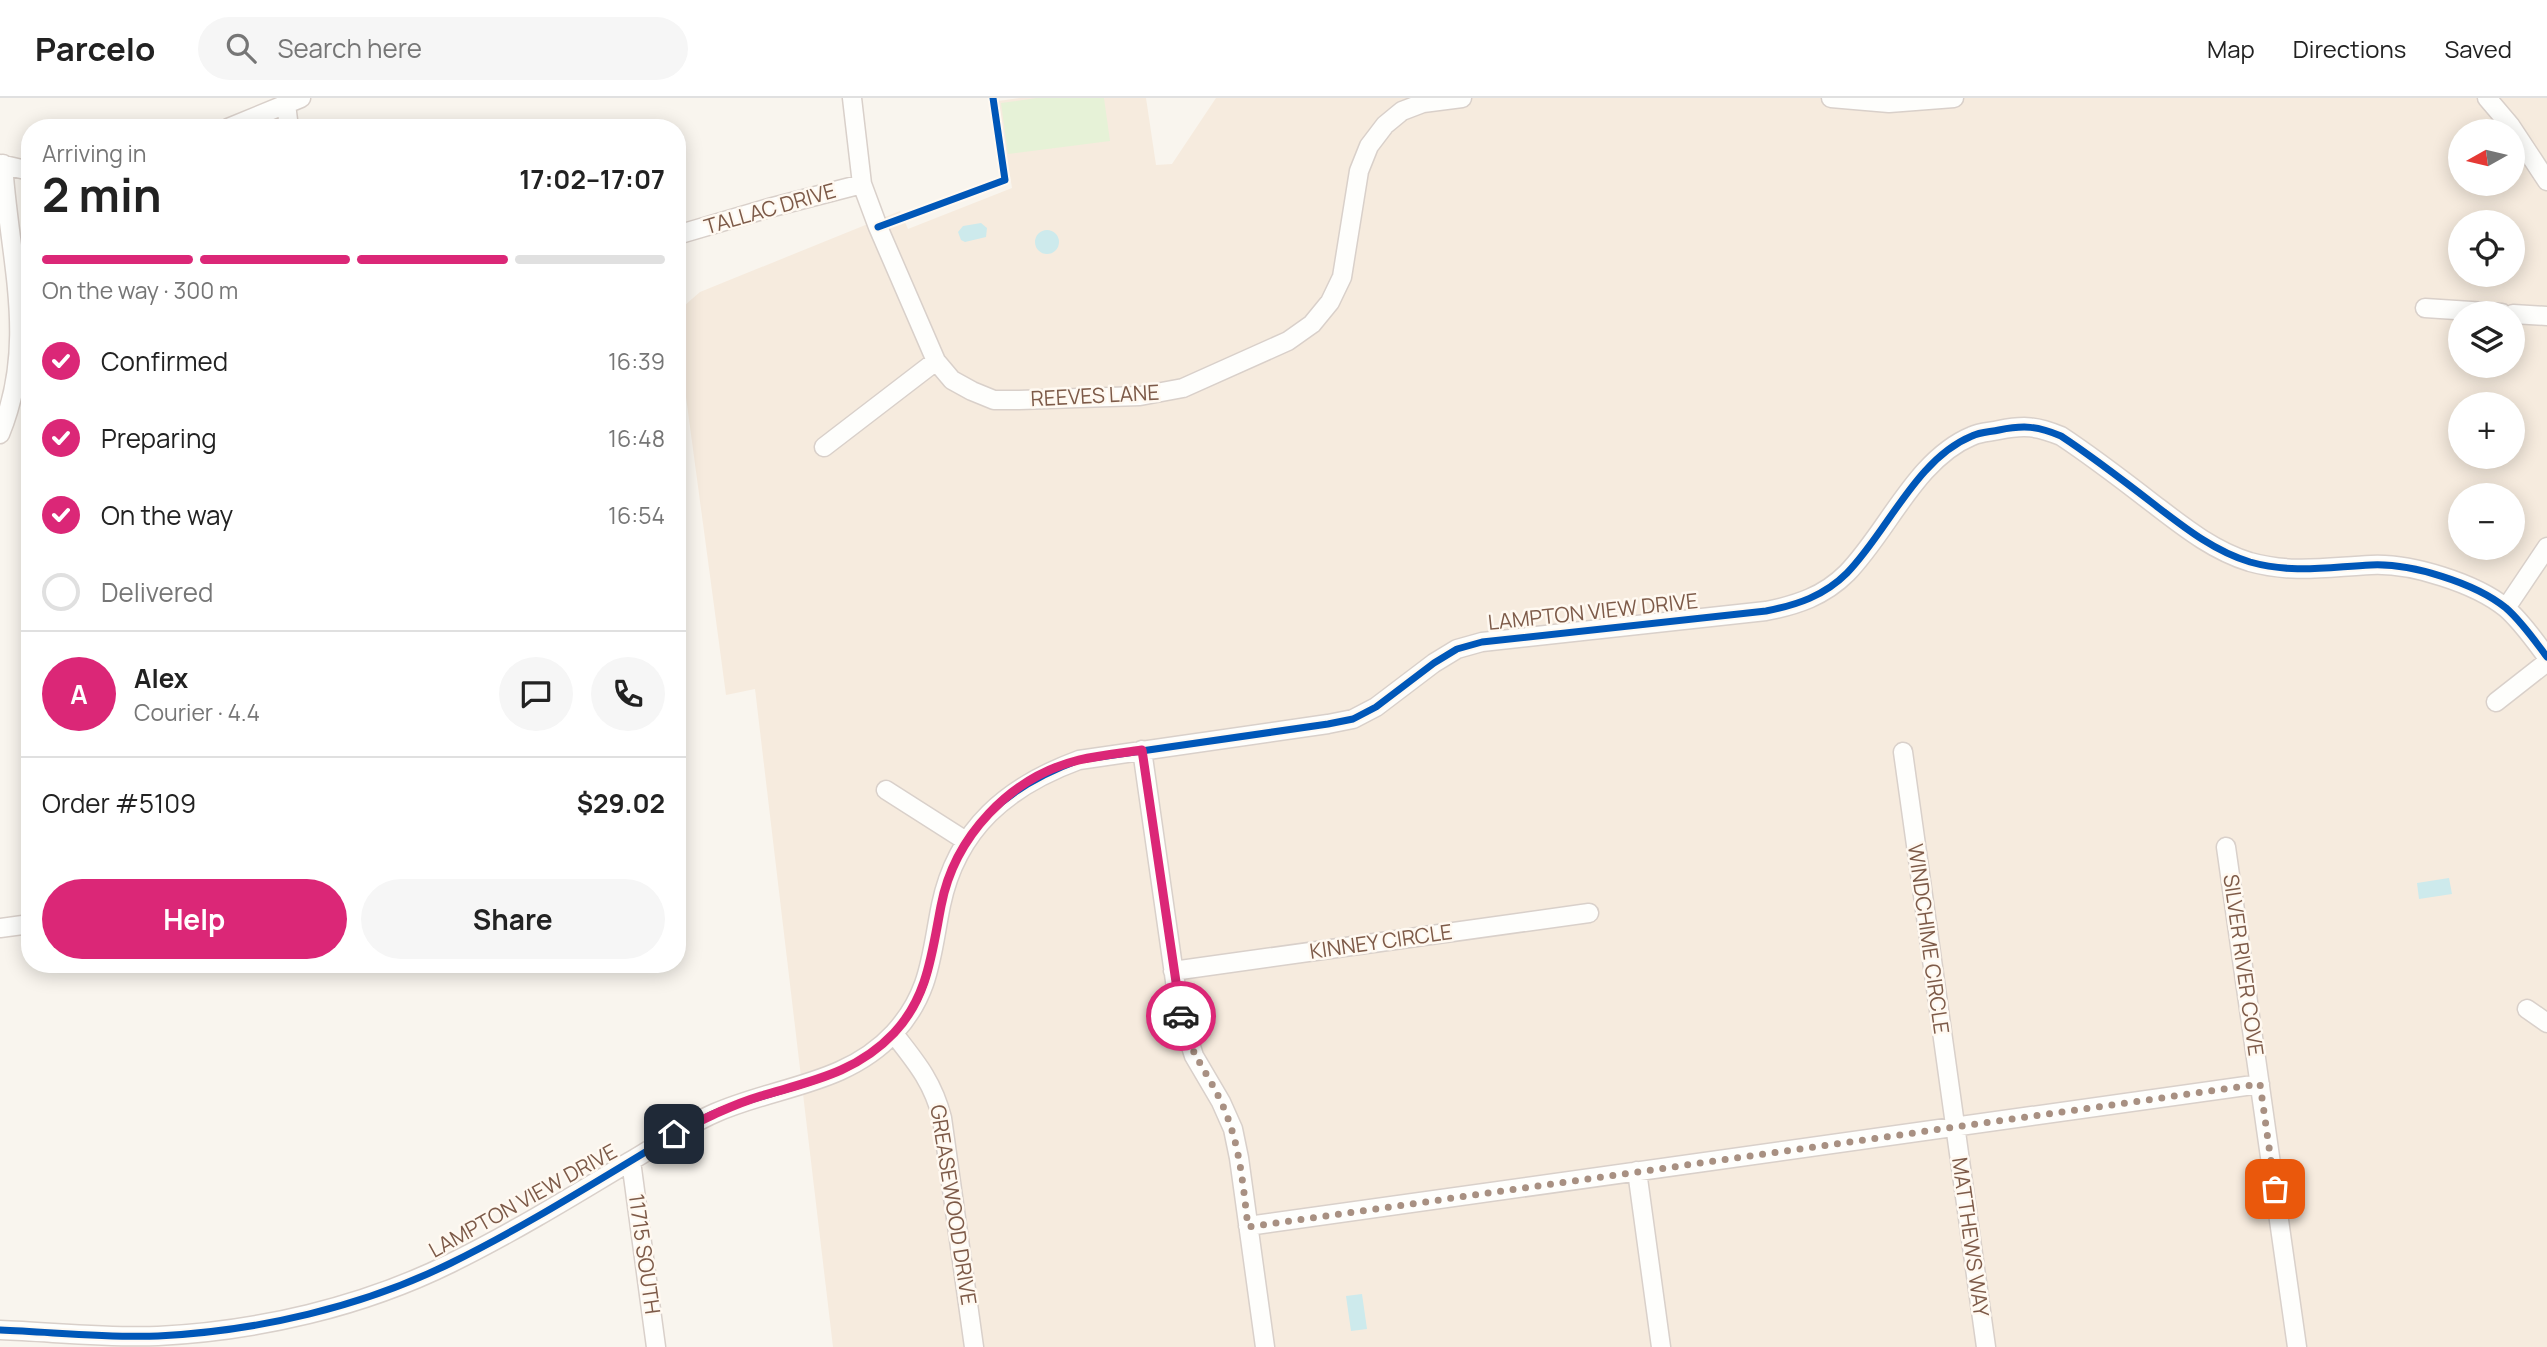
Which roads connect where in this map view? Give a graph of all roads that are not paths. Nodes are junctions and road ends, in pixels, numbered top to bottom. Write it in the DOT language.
graph roads {
  1 [pos="852,98"];
  2 [pos="1462,98"];
  3 [pos="1831,98"];
  4 [pos="1954,98"];
  5 [pos="2487,98"];
  6 [pos="293,101"];
  7 [pos="250,119"];
  8 [pos="290,119"];
  9 [pos="1,164"];
  10 [pos="21,169"];
  11 [pos="2547,181"];
  12 [pos="862,184"];
  13 [pos="686,232"];
  14 [pos="2425,308"];
  15 [pos="2448,309"];
  16 [pos="2525,315"];
  17 [pos="2547,316"];
  18 [pos="936,361"];
  19 [pos="0,434"];
  20 [pos="824,447"];
  21 [pos="2547,547"];
  22 [pos="2506,608"];
  23 [pos="2547,659"];
  24 [pos="2496,702"];
  25 [pos="1142,750"];
  26 [pos="1903,752"];
  27 [pos="886,790"];
  28 [pos="967,841"];
  29 [pos="2226,847"];
  30 [pos="1588,913"];
  31 [pos="21,925"];
  32 [pos="0,928"];
  33 [pos="1173,971"];
  34 [pos="2527,1009"];
  35 [pos="2547,1023"];
  36 [pos="894,1034"];
  37 [pos="2260,1084"];
  38 [pos="1954,1126"];
  39 [pos="631,1161"];
  40 [pos="1637,1171"];
  41 [pos="1248,1227"];
  42 [pos="0,1331"];
  43 [pos="96,1341"];
  44 [pos="656,1347"];
  45 [pos="974,1347"];
  46 [pos="1265,1347"];
  47 [pos="1661,1347"];
  48 [pos="1986,1347"];
  49 [pos="2297,1347"];
  1 -- 12 [label="street, REEVES LANE"];
  2 -- 18 [label="street, REEVES LANE"];
  3 -- 4 [label="street"];
  5 -- 11 [label="street"];
  6 -- 7 [label="street"];
  6 -- 8 [label="street"];
  9 -- 10 [label="street"];
  9 -- 19 [label="street"];
  12 -- 13 [label="street, TALLAC DRIVE"];
  12 -- 18 [label="street, REEVES LANE"];
  14 -- 15 [label="street"];
  16 -- 17 [label="street"];
  18 -- 20 [label="street"];
  21 -- 22 [label="street"];
  22 -- 23 [label="street, LAMPTON VIEW DRIVE"];
  22 -- 25 [label="street, LAMPTON VIEW DRIVE"];
  23 -- 24 [label="street"];
  25 -- 28 [label="street, LAMPTON VIEW DRIVE"];
  25 -- 33 [label="street"];
  26 -- 38 [label="street, WINDCHIME CIRCLE"];
  27 -- 28 [label="street"];
  28 -- 36 [label="street, LAMPTON VIEW DRIVE"];
  29 -- 37 [label="street, SILVER RIVER COVE"];
  30 -- 33 [label="street, KINNEY CIRCLE"];
  31 -- 32 [label="street"];
  33 -- 41 [label="street"];
  34 -- 35 [label="street"];
  36 -- 39 [label="street, LAMPTON VIEW DRIVE"];
  36 -- 45 [label="street, GREASEWOOD DRIVE"];
  37 -- 38 [label="street"];
  37 -- 49 [label="street, SILVER RIVER COVE"];
  38 -- 40 [label="street"];
  38 -- 48 [label="street, MATTHEWS WAY"];
  39 -- 43 [label="street, LAMPTON VIEW DRIVE"];
  39 -- 44 [label="street, 11715 SOUTH"];
  40 -- 41 [label="street"];
  40 -- 47 [label="street"];
  41 -- 46 [label="street"];
  42 -- 43 [label="street, LAMPTON VIEW DRIVE"];
}
